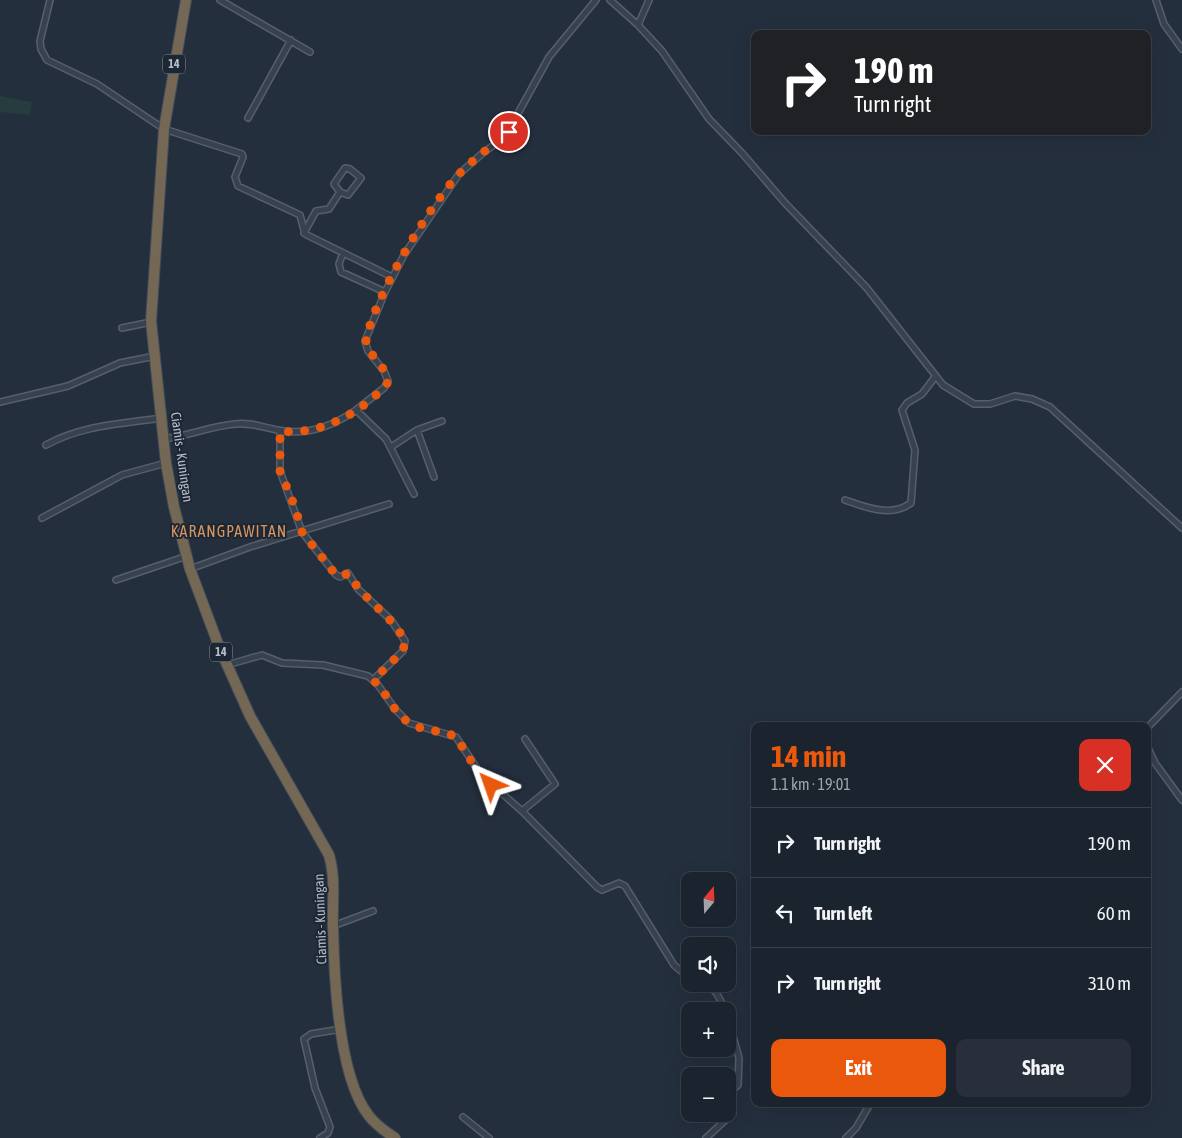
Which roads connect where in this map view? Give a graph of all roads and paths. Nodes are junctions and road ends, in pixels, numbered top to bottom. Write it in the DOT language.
graph roads {
  1 [pos="50,0"];
  2 [pos="186,0"];
  3 [pos="220,0"];
  4 [pos="596,0"];
  5 [pos="610,0"];
  6 [pos="650,0"];
  7 [pos="1156,0"];
  8 [pos="638,25"];
  9 [pos="291,40"];
  10 [pos="1182,49"];
  11 [pos="310,52"];
  12 [pos="248,118"];
  13 [pos="164,129"];
  14 [pos="340,192"];
  15 [pos="304,233"];
  16 [pos="343,253"];
  17 [pos="392,277"];
  18 [pos="385,292"];
  19 [pos="151,322"];
  20 [pos="122,328"];
  21 [pos="155,356"];
  22 [pos="935,377"];
  23 [pos="0,402"];
  24 [pos="356,410"];
  25 [pos="162,418"];
  26 [pos="442,421"];
  27 [pos="417,430"];
  28 [pos="280,431"];
  29 [pos="163,439"];
  30 [pos="46,444"];
  31 [pos="391,447"];
  32 [pos="166,463"];
  33 [pos="434,476"];
  34 [pos="414,494"];
  35 [pos="845,500"];
  36 [pos="389,504"];
  37 [pos="42,518"];
  38 [pos="1182,528"];
  39 [pos="302,532"];
  40 [pos="187,556"];
  41 [pos="190,569"];
  42 [pos="116,580"];
  43 [pos="227,665"];
  44 [pos="373,680"];
  45 [pos="1182,692"];
  46 [pos="1151,724"];
  47 [pos="525,739"];
  48 [pos="1151,760"];
  49 [pos="1182,800"];
  50 [pos="522,811"];
  51 [pos="373,911"];
  52 [pos="333,926"];
  53 [pos="681,971"];
  54 [pos="342,1028"];
  55 [pos="736,1049"];
  56 [pos="736,1088"];
  57 [pos="868,1107"];
  58 [pos="463,1117"];
  59 [pos="724,1122"];
  60 [pos="320,1138"];
  61 [pos="395,1138"];
  62 [pos="489,1138"];
  63 [pos="706,1138"];
  64 [pos="846,1138"];
  1 -- 13 [label="street"];
  2 -- 13 [label="highway, Ciamis - Kuningan / 14"];
  3 -- 9 [label="street"];
  4 -- 17 [label="street"];
  5 -- 8 [label="street"];
  6 -- 8 [label="street"];
  7 -- 10 [label="street"];
  8 -- 22 [label="street"];
  9 -- 11 [label="street"];
  9 -- 12 [label="street"];
  13 -- 15 [label="street"];
  13 -- 19 [label="highway, Ciamis - Kuningan / 14"];
  14 -- 14 [label="street"];
  14 -- 15 [label="street"];
  15 -- 16 [label="street"];
  16 -- 17 [label="street"];
  16 -- 18 [label="street"];
  17 -- 18 [label="street"];
  18 -- 24 [label="street"];
  19 -- 20 [label="street"];
  19 -- 21 [label="highway, Ciamis - Kuningan / 14"];
  21 -- 23 [label="street"];
  21 -- 25 [label="highway, Ciamis - Kuningan / 14"];
  22 -- 35 [label="street"];
  22 -- 38 [label="street"];
  24 -- 28 [label="street"];
  24 -- 31 [label="street"];
  25 -- 29 [label="highway, Ciamis - Kuningan / 14"];
  25 -- 30 [label="street"];
  26 -- 27 [label="street"];
  27 -- 31 [label="street"];
  27 -- 33 [label="street"];
  28 -- 29 [label="street"];
  28 -- 39 [label="street"];
  29 -- 32 [label="highway, Ciamis - Kuningan / 14"];
  31 -- 34 [label="street"];
  32 -- 37 [label="street"];
  32 -- 40 [label="highway, Ciamis - Kuningan / 14"];
  36 -- 39 [label="street"];
  39 -- 41 [label="street"];
  39 -- 44 [label="street"];
  40 -- 41 [label="highway, Ciamis - Kuningan / 14"];
  40 -- 42 [label="street"];
  41 -- 43 [label="highway, Ciamis - Kuningan / 14"];
  43 -- 44 [label="street"];
  43 -- 52 [label="highway, Ciamis - Kuningan / 14"];
  44 -- 50 [label="street"];
  45 -- 46 [label="street"];
  47 -- 50 [label="street"];
  48 -- 49 [label="street"];
  50 -- 53 [label="street"];
  51 -- 52 [label="street"];
  52 -- 54 [label="highway, Ciamis - Kuningan / 14"];
  54 -- 60 [label="street"];
  54 -- 61 [label="highway, Ciamis - Kuningan / 14"];
  55 -- 56 [label="street"];
  57 -- 64 [label="street"];
  58 -- 62 [label="street"];
  59 -- 63 [label="street"];
}
